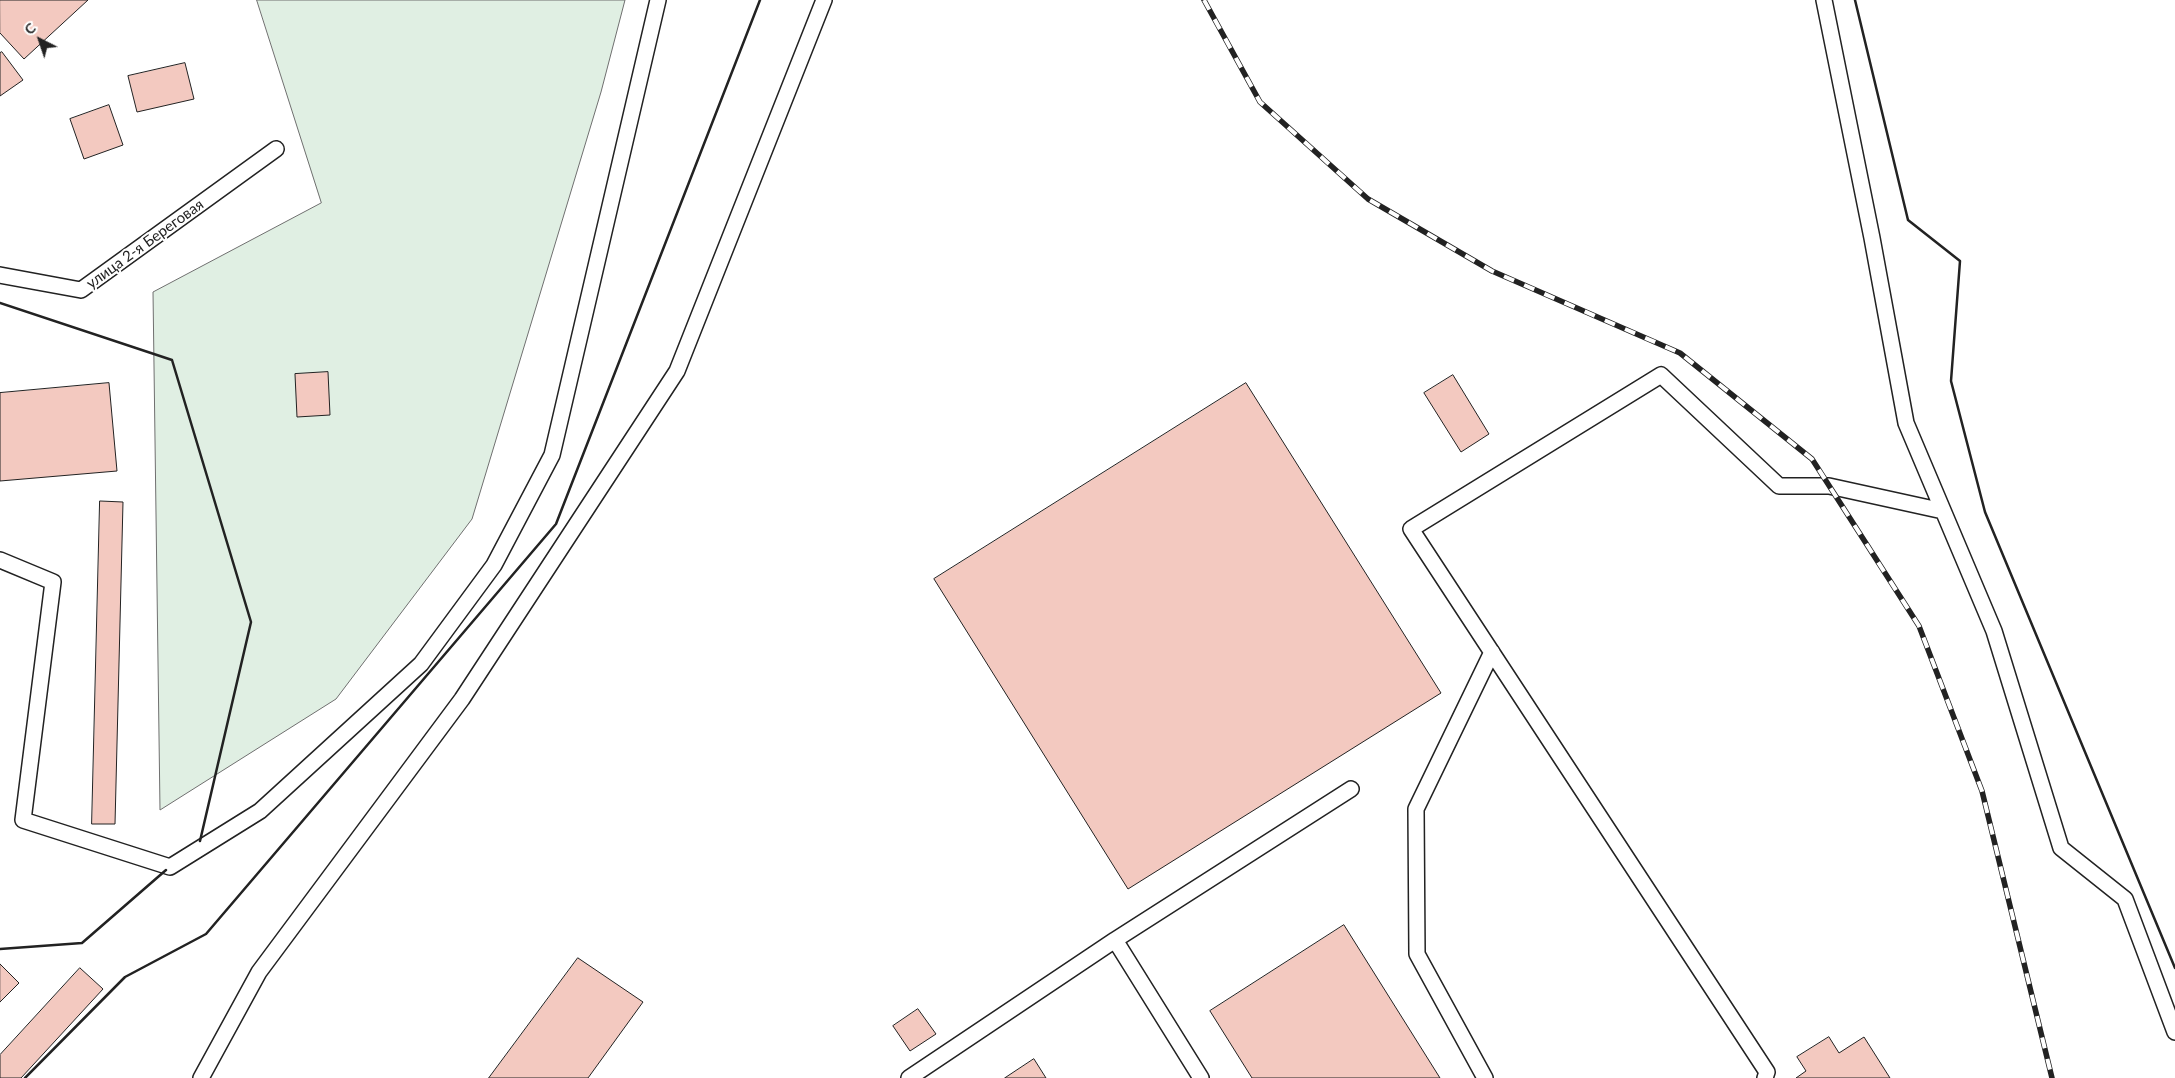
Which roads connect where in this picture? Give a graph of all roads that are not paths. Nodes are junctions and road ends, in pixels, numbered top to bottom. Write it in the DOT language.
graph roads {
  1 [pos="658,0"];
  2 [pos="824,0"];
  3 [pos="1824,0"];
  4 [pos="276,149"];
  5 [pos="0,276"];
  6 [pos="1943,511"];
  7 [pos="0,560"];
  8 [pos="1492,652"];
  9 [pos="1351,788"];
  10 [pos="1116,940"];
  11 [pos="2175,1032"];
  12 [pos="201,1078"];
  13 [pos="909,1078"];
  14 [pos="1201,1078"];
  15 [pos="1485,1078"];
  16 [pos="1765,1078"];
  1 -- 7 [label="lane"];
  2 -- 12 [label="lane"];
  3 -- 6 [label="lane"];
  4 -- 5 [label="lane, улица 2-я Береговая"];
  6 -- 8 [label="lane"];
  6 -- 11 [label="lane"];
  8 -- 15 [label="lane"];
  8 -- 16 [label="lane"];
  9 -- 10 [label="lane"];
  10 -- 13 [label="lane"];
  10 -- 14 [label="lane"];
}
